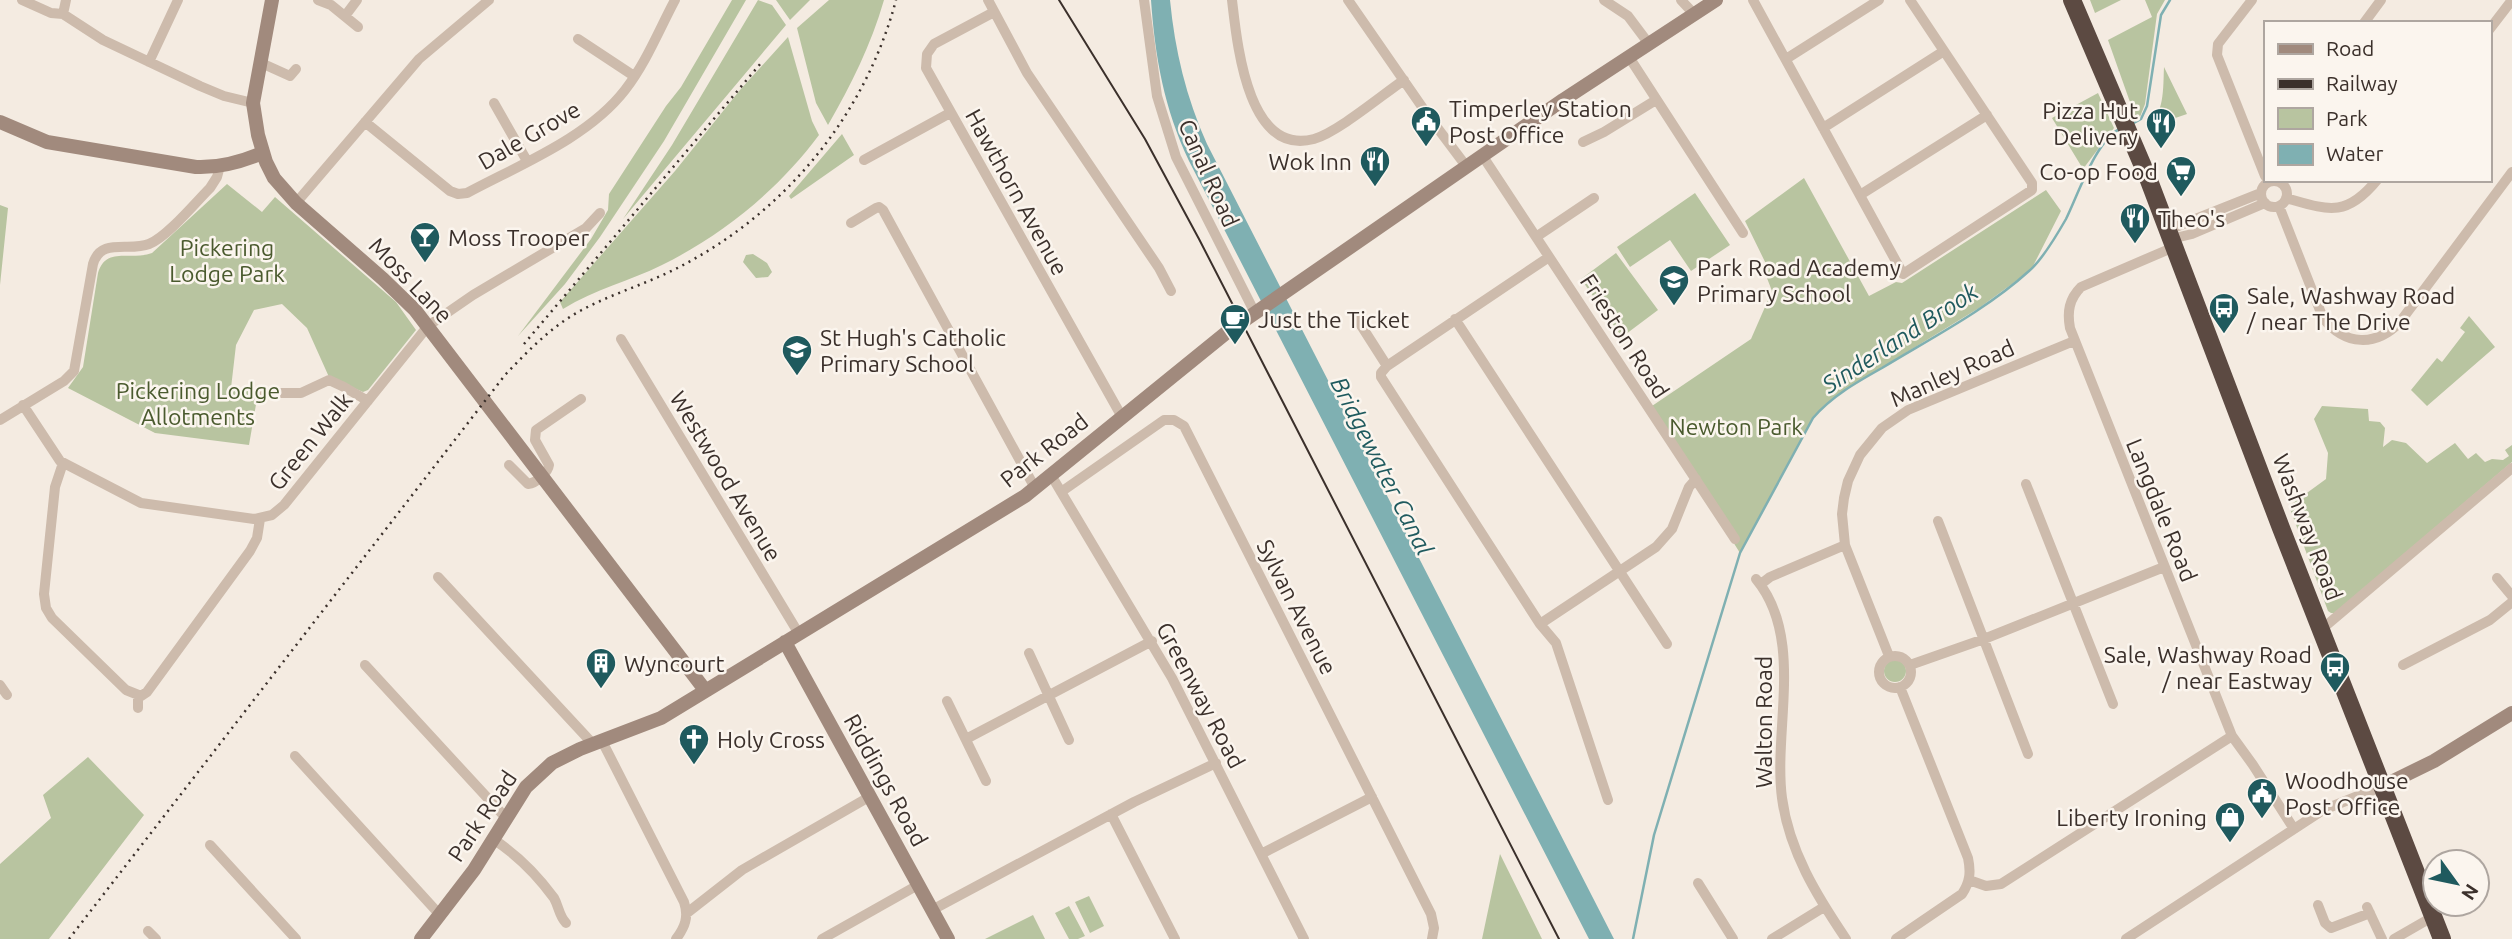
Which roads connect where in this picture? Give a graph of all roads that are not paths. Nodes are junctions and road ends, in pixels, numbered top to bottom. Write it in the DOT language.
graph roads {
  1 [pos="22,0"];
  2 [pos="66,0"];
  3 [pos="178,0"];
  4 [pos="272,0"];
  5 [pos="357,0"];
  6 [pos="489,0"];
  7 [pos="675,0"];
  8 [pos="988,0"];
  9 [pos="1144,0"];
  10 [pos="1231,0"];
  11 [pos="1348,0"];
  12 [pos="1604,0"];
  13 [pos="1681,0"];
  14 [pos="1716,0"];
  15 [pos="1753,0"];
  16 [pos="1879,0"];
  17 [pos="1910,0"];
  18 [pos="2072,0"];
  19 [pos="2252,0"];
  20 [pos="2381,0"];
  21 [pos="2512,0"];
  22 [pos="318,3"];
  23 [pos="994,12"];
  24 [pos="63,13"];
  25 [pos="1694,14"];
  26 [pos="345,16"];
  27 [pos="2365,21"];
  28 [pos="358,27"];
  29 [pos="2491,27"];
  30 [pos="578,39"];
  31 [pos="1649,44"];
  32 [pos="1944,51"];
  33 [pos="1629,57"];
  34 [pos="1786,59"];
  35 [pos="149,62"];
  36 [pos="259,62"];
  37 [pos="293,72"];
  38 [pos="634,76"];
  39 [pos="1404,80"];
  40 [pos="1656,100"];
  41 [pos="253,103"];
  42 [pos="494,103"];
  43 [pos="950,113"];
  44 [pos="1987,115"];
  45 [pos="0,122"];
  46 [pos="365,122"];
  47 [pos="1823,128"];
  48 [pos="1583,142"];
  49 [pos="262,153"];
  50 [pos="1482,155"];
  51 [pos="864,160"];
  52 [pos="527,161"];
  53 [pos="2264,164"];
  54 [pos="220,166"];
  55 [pos="1466,166"];
  56 [pos="2512,173"];
  57 [pos="2270,182"];
  58 [pos="2275,182"];
  59 [pos="2375,182"];
  60 [pos="1860,195"];
  61 [pos="1594,198"];
  62 [pos="2263,198"];
  63 [pos="2283,202"];
  64 [pos="296,203"];
  65 [pos="600,213"];
  66 [pos="851,223"];
  67 [pos="1743,233"];
  68 [pos="2192,234"];
  69 [pos="1536,237"];
  70 [pos="2173,244"];
  71 [pos="1549,257"];
  72 [pos="1171,291"];
  73 [pos="1255,313"];
  74 [pos="1357,319"];
  75 [pos="1455,319"];
  76 [pos="428,326"];
  77 [pos="621,339"];
  78 [pos="2074,341"];
  79 [pos="1387,366"];
  80 [pos="262,393"];
  81 [pos="581,399"];
  82 [pos="368,401"];
  83 [pos="23,405"];
  84 [pos="1122,417"];
  85 [pos="0,420"];
  86 [pos="63,463"];
  87 [pos="509,465"];
  88 [pos="2512,468"];
  89 [pos="1051,475"];
  90 [pos="541,476"];
  91 [pos="1696,479"];
  92 [pos="2026,484"];
  93 [pos="1035,488"];
  94 [pos="1061,492"];
  95 [pos="260,519"];
  96 [pos="1938,521"];
  97 [pos="1735,539"];
  98 [pos="1845,545"];
  99 [pos="2164,567"];
  100 [pos="1619,569"];
  101 [pos="438,577"];
  102 [pos="2497,578"];
  103 [pos="2512,599"];
  104 [pos="2074,603"];
  105 [pos="1540,624"];
  106 [pos="2322,629"];
  107 [pos="799,634"];
  108 [pos="1984,639"];
  109 [pos="1152,641"];
  110 [pos="785,642"];
  111 [pos="1667,644"];
  112 [pos="1029,653"];
  113 [pos="1889,656"];
  114 [pos="365,665"];
  115 [pos="1910,665"];
  116 [pos="2403,665"];
  117 [pos="0,685"];
  118 [pos="1900,687"];
  119 [pos="705,690"];
  120 [pos="6,695"];
  121 [pos="138,696"];
  122 [pos="1049,696"];
  123 [pos="947,701"];
  124 [pos="2113,704"];
  125 [pos="138,708"];
  126 [pos="2512,713"];
  127 [pos="2232,736"];
  128 [pos="966,739"];
  129 [pos="1068,740"];
  130 [pos="598,742"];
  131 [pos="2028,754"];
  132 [pos="295,756"];
  133 [pos="1216,763"];
  134 [pos="985,781"];
  135 [pos="2383,786"];
  136 [pos="869,797"];
  137 [pos="1372,797"];
  138 [pos="1608,800"];
  139 [pos="1111,814"];
  140 [pos="506,818"];
  141 [pos="2294,829"];
  142 [pos="493,839"];
  143 [pos="210,845"];
  144 [pos="1261,854"];
  145 [pos="1969,880"];
  146 [pos="1698,883"];
  147 [pos="2421,883"];
  148 [pos="918,886"];
  149 [pos="2318,905"];
  150 [pos="1824,907"];
  151 [pos="932,910"];
  152 [pos="687,914"];
  153 [pos="440,915"];
  154 [pos="2431,918"];
  155 [pos="2435,918"];
  156 [pos="562,924"];
  157 [pos="296,939"];
  158 [pos="421,939"];
  159 [pos="676,939"];
  160 [pos="822,939"];
  161 [pos="948,939"];
  162 [pos="1175,939"];
  163 [pos="1304,939"];
  164 [pos="1432,939"];
  165 [pos="1733,939"];
  166 [pos="1772,939"];
  167 [pos="1846,939"];
  168 [pos="1896,939"];
  169 [pos="2126,939"];
  170 [pos="2382,939"];
  171 [pos="2394,939"];
  172 [pos="2442,939"];
  1 -- 24 [label="street"];
  2 -- 24 [label="street"];
  3 -- 35 [label="street"];
  4 -- 36 [label="street, Moss Lane"];
  5 -- 26 [label="street"];
  6 -- 46 [label="street"];
  7 -- 38 [label="street, Dale Grove"];
  8 -- 23 [label="street"];
  9 -- 73 [label="street, Canal Road"];
  10 -- 39 [label="street"];
  11 -- 39 [label="street"];
  12 -- 31 [label="street"];
  13 -- 25 [label="street"];
  14 -- 25 [label="street, Park Road"];
  15 -- 34 [label="street"];
  16 -- 34 [label="street"];
  17 -- 32 [label="street"];
  18 -- 70 [label="highway, Washway Road"];
  19 -- 53 [label="street"];
  20 -- 27 [label="street"];
  21 -- 29 [label="street"];
  22 -- 26 [label="street"];
  23 -- 43 [label="street, Hawthorn Avenue"];
  23 -- 72 [label="street"];
  24 -- 35 [label="street"];
  25 -- 31 [label="street, Park Road"];
  26 -- 28 [label="street"];
  30 -- 38 [label="street"];
  31 -- 33 [label="street, Park Road"];
  32 -- 44 [label="street"];
  32 -- 47 [label="street"];
  33 -- 40 [label="street"];
  33 -- 50 [label="street, Park Road"];
  34 -- 47 [label="street"];
  35 -- 41 [label="street"];
  36 -- 37 [label="street"];
  36 -- 41 [label="street, Moss Lane"];
  38 -- 52 [label="street, Dale Grove"];
  39 -- 55 [label="street"];
  40 -- 48 [label="street"];
  40 -- 67 [label="street"];
  41 -- 49 [label="street, Moss Lane"];
  42 -- 52 [label="street"];
  43 -- 51 [label="street"];
  43 -- 84 [label="street, Hawthorn Avenue"];
  44 -- 60 [label="street"];
  44 -- 60 [label="street"];
  45 -- 54 [label="street"];
  46 -- 52 [label="street, Dale Grove"];
  46 -- 64 [label="street"];
  47 -- 60 [label="street"];
  49 -- 54 [label="street"];
  49 -- 64 [label="street, Moss Lane"];
  50 -- 55 [label="street, Park Road"];
  50 -- 69 [label="street, Frieston Road"];
  54 -- 83 [label="street"];
  55 -- 73 [label="street, Park Road"];
  56 -- 63 [label="street"];
  57 -- 62 [label="street"];
  58 -- 63 [label="street"];
  59 -- 63 [label="street"];
  61 -- 69 [label="street"];
  62 -- 63 [label="street"];
  62 -- 68 [label="street"];
  62 -- 70 [label="street"];
  64 -- 76 [label="street, Moss Lane"];
  65 -- 76 [label="street, Green Walk"];
  66 -- 93 [label="street"];
  68 -- 70 [label="street"];
  68 -- 70 [label="street"];
  69 -- 71 [label="street, Frieston Road"];
  70 -- 78 [label="street, Langdale Road"];
  70 -- 106 [label="highway, Washway Road"];
  71 -- 75 [label="street"];
  71 -- 91 [label="street, Frieston Road"];
  73 -- 84 [label="street, Park Road"];
  74 -- 79 [label="street"];
  75 -- 79 [label="street"];
  75 -- 100 [label="street"];
  76 -- 82 [label="street, Green Walk"];
  76 -- 90 [label="street, Moss Lane"];
  77 -- 107 [label="street, Westwood Avenue"];
  78 -- 98 [label="street, Manley Road"];
  78 -- 99 [label="street, Langdale Road"];
  79 -- 105 [label="street"];
  80 -- 82 [label="street"];
  81 -- 90 [label="street"];
  82 -- 95 [label="street, Green Walk"];
  83 -- 85 [label="street"];
  83 -- 86 [label="street, Green Walk"];
  84 -- 89 [label="street, Park Road"];
  86 -- 95 [label="street, Green Walk"];
  86 -- 121 [label="street"];
  87 -- 90 [label="street"];
  88 -- 106 [label="street"];
  89 -- 93 [label="street, Park Road"];
  89 -- 94 [label="street, Greenway Road"];
  90 -- 119 [label="street, Moss Lane"];
  91 -- 97 [label="street, Frieston Road"];
  91 -- 100 [label="street"];
  92 -- 104 [label="street"];
  93 -- 107 [label="street, Park Road"];
  94 -- 109 [label="street, Greenway Road"];
  94 -- 137 [label="street, Sylvan Avenue"];
  95 -- 121 [label="street"];
  96 -- 108 [label="street"];
  98 -- 113 [label="street, Manley Road"];
  98 -- 150 [label="street, Walton Road"];
  99 -- 104 [label="street"];
  99 -- 127 [label="street, Langdale Road"];
  100 -- 105 [label="street"];
  100 -- 111 [label="street"];
  101 -- 130 [label="street"];
  102 -- 103 [label="street"];
  103 -- 116 [label="street"];
  104 -- 108 [label="street"];
  104 -- 124 [label="street"];
  105 -- 138 [label="street"];
  106 -- 135 [label="highway, Washway Road"];
  107 -- 110 [label="street, Park Road"];
  108 -- 115 [label="street"];
  108 -- 131 [label="street"];
  109 -- 122 [label="street"];
  109 -- 133 [label="street, Greenway Road"];
  110 -- 119 [label="street, Park Road"];
  110 -- 136 [label="street, Riddings Road"];
  112 -- 122 [label="street"];
  113 -- 115 [label="street"];
  113 -- 118 [label="street"];
  114 -- 140 [label="street"];
  115 -- 118 [label="street"];
  117 -- 120 [label="street"];
  118 -- 145 [label="street"];
  119 -- 130 [label="street, Park Road"];
  121 -- 125 [label="street"];
  122 -- 128 [label="street"];
  122 -- 129 [label="street"];
  123 -- 128 [label="street"];
  126 -- 135 [label="street"];
  127 -- 141 [label="street, Langdale Road"];
  127 -- 145 [label="street"];
  128 -- 134 [label="street"];
  130 -- 140 [label="street, Park Road"];
  130 -- 152 [label="street"];
  132 -- 153 [label="street"];
  133 -- 139 [label="street"];
  133 -- 144 [label="street, Greenway Road"];
  135 -- 141 [label="street"];
  135 -- 147 [label="highway, Washway Road"];
  136 -- 148 [label="street, Riddings Road"];
  136 -- 152 [label="street"];
  137 -- 144 [label="street"];
  137 -- 164 [label="street, Sylvan Avenue"];
  139 -- 151 [label="street"];
  139 -- 162 [label="street"];
  140 -- 142 [label="street, Park Road"];
  141 -- 169 [label="street"];
  142 -- 153 [label="street, Park Road"];
  142 -- 156 [label="street"];
  143 -- 157 [label="street"];
  144 -- 163 [label="street, Greenway Road"];
  145 -- 168 [label="street"];
  146 -- 165 [label="street"];
  148 -- 151 [label="street, Riddings Road"];
  148 -- 160 [label="street"];
  149 -- 170 [label="street"];
  150 -- 166 [label="street"];
  150 -- 167 [label="street, Walton Road"];
  151 -- 161 [label="street, Riddings Road"];
  152 -- 159 [label="street"];
  153 -- 158 [label="street, Park Road"];
  154 -- 171 [label="street"];
  155 -- 172 [label="highway, Washway Road"];
}
